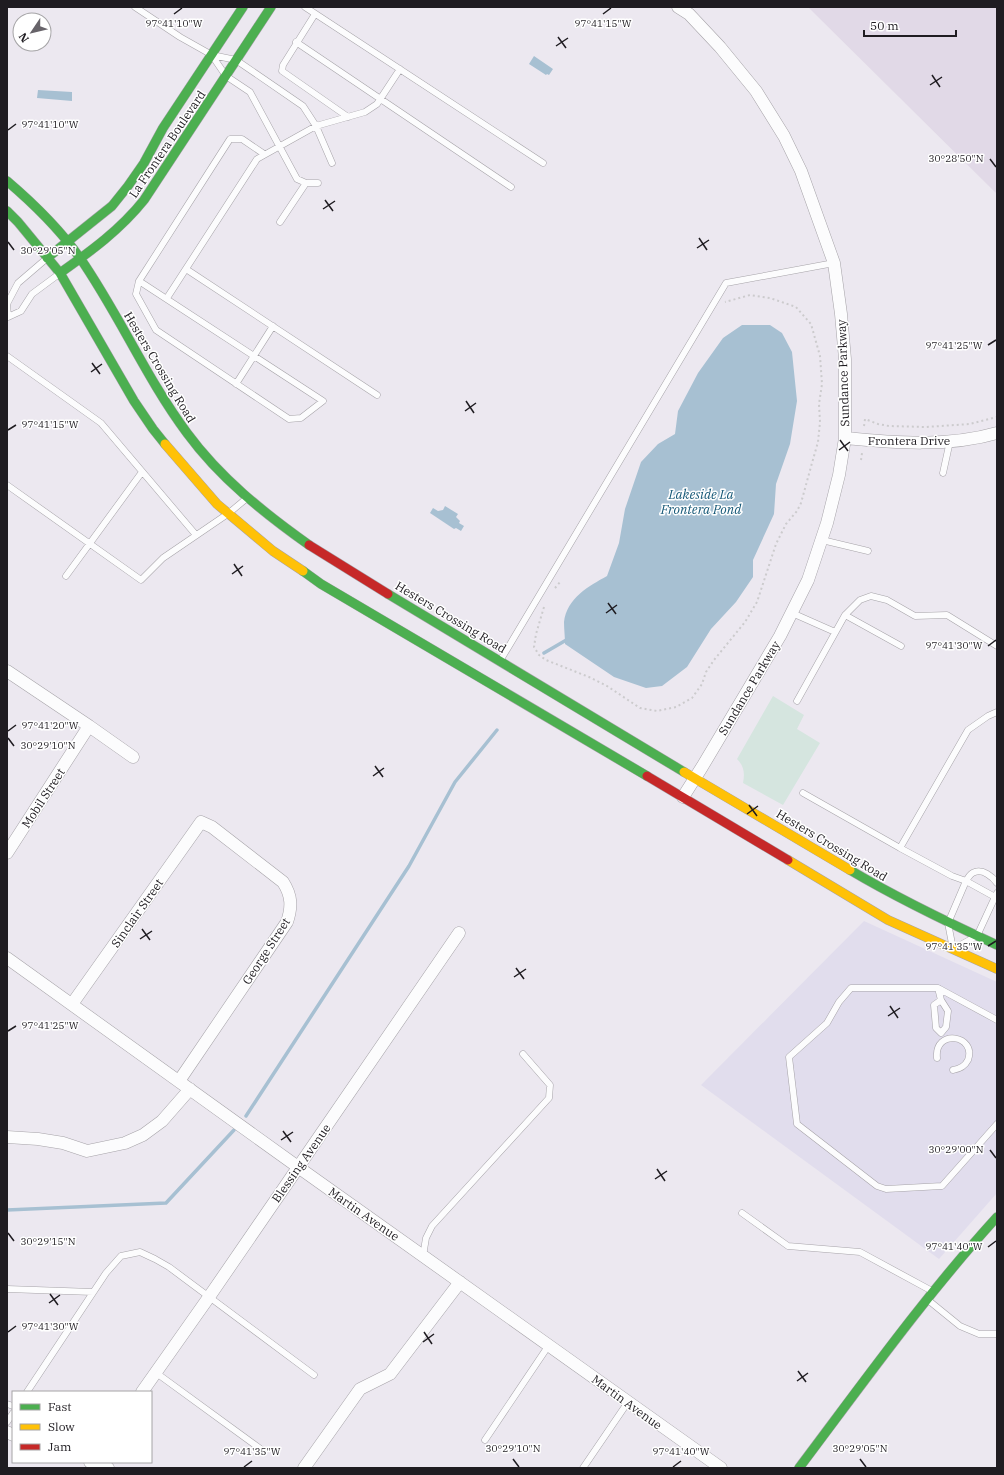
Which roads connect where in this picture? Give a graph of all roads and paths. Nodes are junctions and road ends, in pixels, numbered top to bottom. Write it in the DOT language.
graph roads {
  1 [pos="134,7"];
  2 [pos="243,7"];
  3 [pos="271,7"];
  4 [pos="305,7"];
  5 [pos="678,7"];
  6 [pos="315,14"];
  7 [pos="296,42"];
  8 [pos="212,55"];
  9 [pos="236,60"];
  10 [pos="400,69"];
  11 [pos="226,76"];
  12 [pos="381,98"];
  13 [pos="348,117"];
  14 [pos="316,126"];
  15 [pos="280,146"];
  16 [pos="264,154"];
  17 [pos="332,163"];
  18 [pos="543,163"];
  19 [pos="7,181"];
  20 [pos="306,183"];
  21 [pos="318,183"];
  22 [pos="511,187"];
  23 [pos="7,211"];
  24 [pos="280,222"];
  25 [pos="68,241"];
  26 [pos="47,258"];
  27 [pos="80,258"];
  28 [pos="834,263"];
  29 [pos="186,269"];
  30 [pos="60,273"];
  31 [pos="139,281"];
  32 [pos="168,298"];
  33 [pos="712,306"];
  34 [pos="273,326"];
  35 [pos="254,355"];
  36 [pos="7,356"];
  37 [pos="236,384"];
  38 [pos="377,395"];
  39 [pos="997,417"];
  40 [pos="864,426"];
  41 [pos="997,433"];
  42 [pos="845,438"];
  43 [pos="950,441"];
  44 [pos="862,453"];
  45 [pos="861,460"];
  46 [pos="142,472"];
  47 [pos="943,474"];
  48 [pos="7,486"];
  49 [pos="247,498"];
  50 [pos="229,513"];
  51 [pos="196,535"];
  52 [pos="822,540"];
  53 [pos="89,543"];
  54 [pos="868,551"];
  55 [pos="66,576"];
  56 [pos="561,581"];
  57 [pos="553,592"];
  58 [pos="545,603"];
  59 [pos="792,613"];
  60 [pos="845,615"];
  61 [pos="835,632"];
  62 [pos="901,646"];
  63 [pos="997,646"];
  64 [pos="500,661"];
  65 [pos="9,677"];
  66 [pos="797,701"];
  67 [pos="997,712"];
  68 [pos="89,726"];
  69 [pos="133,757"];
  70 [pos="694,778"];
  71 [pos="803,793"];
  72 [pos="683,797"];
  73 [pos="201,822"];
  74 [pos="900,848"];
  75 [pos="7,853"];
  76 [pos="966,881"];
  77 [pos="997,883"];
  78 [pos="996,896"];
  79 [pos="948,923"];
  80 [pos="459,933"];
  81 [pos="977,936"];
  82 [pos="997,945"];
  83 [pos="954,949"];
  84 [pos="997,954"];
  85 [pos="7,958"];
  86 [pos="997,969"];
  87 [pos="938,988"];
  88 [pos="941,1000"];
  89 [pos="72,1004"];
  90 [pos="997,1020"];
  91 [pos="941,1033"];
  92 [pos="945,1040"];
  93 [pos="522,1054"];
  94 [pos="937,1058"];
  95 [pos="953,1070"];
  96 [pos="179,1081"];
  97 [pos="190,1089"];
  98 [pos="997,1124"];
  99 [pos="7,1137"];
  100 [pos="298,1168"];
  101 [pos="742,1213"];
  102 [pos="997,1217"];
  103 [pos="423,1256"];
  104 [pos="460,1282"];
  105 [pos="7,1289"];
  106 [pos="93,1292"];
  107 [pos="930,1295"];
  108 [pos="209,1298"];
  109 [pos="997,1334"];
  110 [pos="549,1345"];
  111 [pos="155,1372"];
  112 [pos="314,1375"];
  113 [pos="28,1391"];
  114 [pos="143,1391"];
  115 [pos="628,1402"];
  116 [pos="485,1440"];
  117 [pos="262,1450"];
  118 [pos="304,1468"];
  119 [pos="583,1468"];
  120 [pos="721,1468"];
  121 [pos="799,1468"];
  1 -- 8 [label="lane"];
  2 -- 8 [label="street, La Frontera Boulevard"];
  3 -- 9 [label="street, La Frontera Boulevard"];
  4 -- 6 [label="lane"];
  5 -- 28 [label="street, Sundance Parkway"];
  6 -- 7 [label="lane"];
  6 -- 10 [label="lane"];
  7 -- 12 [label="lane"];
  7 -- 13 [label="lane"];
  8 -- 9 [label="lane"];
  8 -- 11 [label="lane"];
  8 -- 25 [label="street, La Frontera Boulevard"];
  9 -- 11 [label="street, La Frontera Boulevard"];
  9 -- 14 [label="lane"];
  10 -- 12 [label="lane"];
  10 -- 18 [label="lane"];
  11 -- 15 [label="lane"];
  11 -- 27 [label="street, La Frontera Boulevard"];
  12 -- 13 [label="lane"];
  12 -- 22 [label="lane"];
  13 -- 14 [label="lane"];
  14 -- 15 [label="lane"];
  14 -- 17 [label="lane"];
  15 -- 16 [label="lane"];
  15 -- 20 [label="lane"];
  16 -- 29 [label="lane"];
  16 -- 31 [label="lane"];
  19 -- 25 [label="street, Hesters Crossing Road"];
  20 -- 21 [label="lane"];
  20 -- 24 [label="lane"];
  23 -- 26 [label="street"];
  25 -- 26 [label="street, La Frontera Boulevard"];
  25 -- 27 [label="street, Hesters Crossing Road"];
  26 -- 30 [label="street"];
  26 -- 30 [label="lane"];
  27 -- 30 [label="street, La Frontera Boulevard"];
  27 -- 49 [label="street, Hesters Crossing Road"];
  28 -- 33 [label="lane"];
  28 -- 42 [label="street, Sundance Parkway"];
  29 -- 32 [label="lane"];
  29 -- 34 [label="lane"];
  30 -- 50 [label="street"];
  31 -- 32 [label="lane"];
  31 -- 37 [label="lane"];
  32 -- 35 [label="lane"];
  33 -- 58 [label="path"];
  33 -- 64 [label="lane"];
  34 -- 35 [label="lane"];
  34 -- 38 [label="lane"];
  35 -- 37 [label="lane"];
  35 -- 37 [label="lane"];
  36 -- 46 [label="lane"];
  39 -- 40 [label="path"];
  41 -- 43 [label="street, Frontera Drive"];
  42 -- 43 [label="street, Frontera Drive"];
  42 -- 52 [label="street, Sundance Parkway"];
  43 -- 47 [label="lane"];
  44 -- 45 [label="path"];
  46 -- 51 [label="lane"];
  46 -- 53 [label="lane"];
  48 -- 53 [label="lane"];
  49 -- 50 [label="lane"];
  49 -- 64 [label="street, Hesters Crossing Road"];
  50 -- 51 [label="lane"];
  50 -- 72 [label="street"];
  51 -- 53 [label="lane"];
  52 -- 54 [label="lane"];
  52 -- 59 [label="street, Sundance Parkway"];
  53 -- 55 [label="lane"];
  56 -- 57 [label="path"];
  59 -- 61 [label="lane"];
  59 -- 70 [label="street, Sundance Parkway"];
  60 -- 61 [label="lane"];
  60 -- 62 [label="lane"];
  60 -- 63 [label="lane"];
  61 -- 66 [label="lane"];
  64 -- 70 [label="street, Hesters Crossing Road"];
  65 -- 68 [label="street"];
  67 -- 74 [label="lane"];
  68 -- 69 [label="street"];
  68 -- 75 [label="street, Mobil Street"];
  70 -- 72 [label="street, Sundance Parkway"];
  70 -- 79 [label="street, Hesters Crossing Road"];
  71 -- 74 [label="lane"];
  72 -- 83 [label="street"];
  73 -- 89 [label="street, Sinclair Street"];
  73 -- 96 [label="street, George Street"];
  74 -- 76 [label="lane"];
  76 -- 77 [label="lane"];
  76 -- 78 [label="lane"];
  76 -- 79 [label="lane"];
  78 -- 81 [label="lane"];
  79 -- 81 [label="street, Hesters Crossing Road"];
  79 -- 83 [label="lane"];
  80 -- 100 [label="street, Blessing Avenue"];
  81 -- 82 [label="street, Hesters Crossing Road"];
  81 -- 83 [label="lane"];
  83 -- 84 [label="street"];
  83 -- 86 [label="street"];
  85 -- 89 [label="street, Martin Avenue"];
  87 -- 88 [label="lane"];
  87 -- 90 [label="lane"];
  87 -- 98 [label="lane"];
  88 -- 91 [label="lane"];
  88 -- 91 [label="lane"];
  89 -- 96 [label="street, Martin Avenue"];
  91 -- 92 [label="lane"];
  92 -- 94 [label="lane"];
  92 -- 95 [label="lane"];
  93 -- 103 [label="lane"];
  96 -- 97 [label="street, Martin Avenue"];
  97 -- 99 [label="street"];
  97 -- 100 [label="street, Martin Avenue"];
  100 -- 103 [label="street, Martin Avenue"];
  100 -- 108 [label="street, Blessing Avenue"];
  101 -- 107 [label="lane"];
  102 -- 107 [label="street"];
  103 -- 104 [label="street, Martin Avenue"];
  104 -- 110 [label="street, Martin Avenue"];
  104 -- 118 [label="street"];
  105 -- 106 [label="lane"];
  106 -- 108 [label="lane"];
  106 -- 113 [label="lane"];
  107 -- 109 [label="lane"];
  107 -- 121 [label="street"];
  108 -- 111 [label="street, Blessing Avenue"];
  108 -- 112 [label="lane"];
  110 -- 115 [label="street, Martin Avenue"];
  110 -- 116 [label="lane"];
  111 -- 114 [label="street, Blessing Avenue"];
  111 -- 117 [label="lane"];
  115 -- 119 [label="lane"];
  115 -- 120 [label="street, Martin Avenue"];
}
